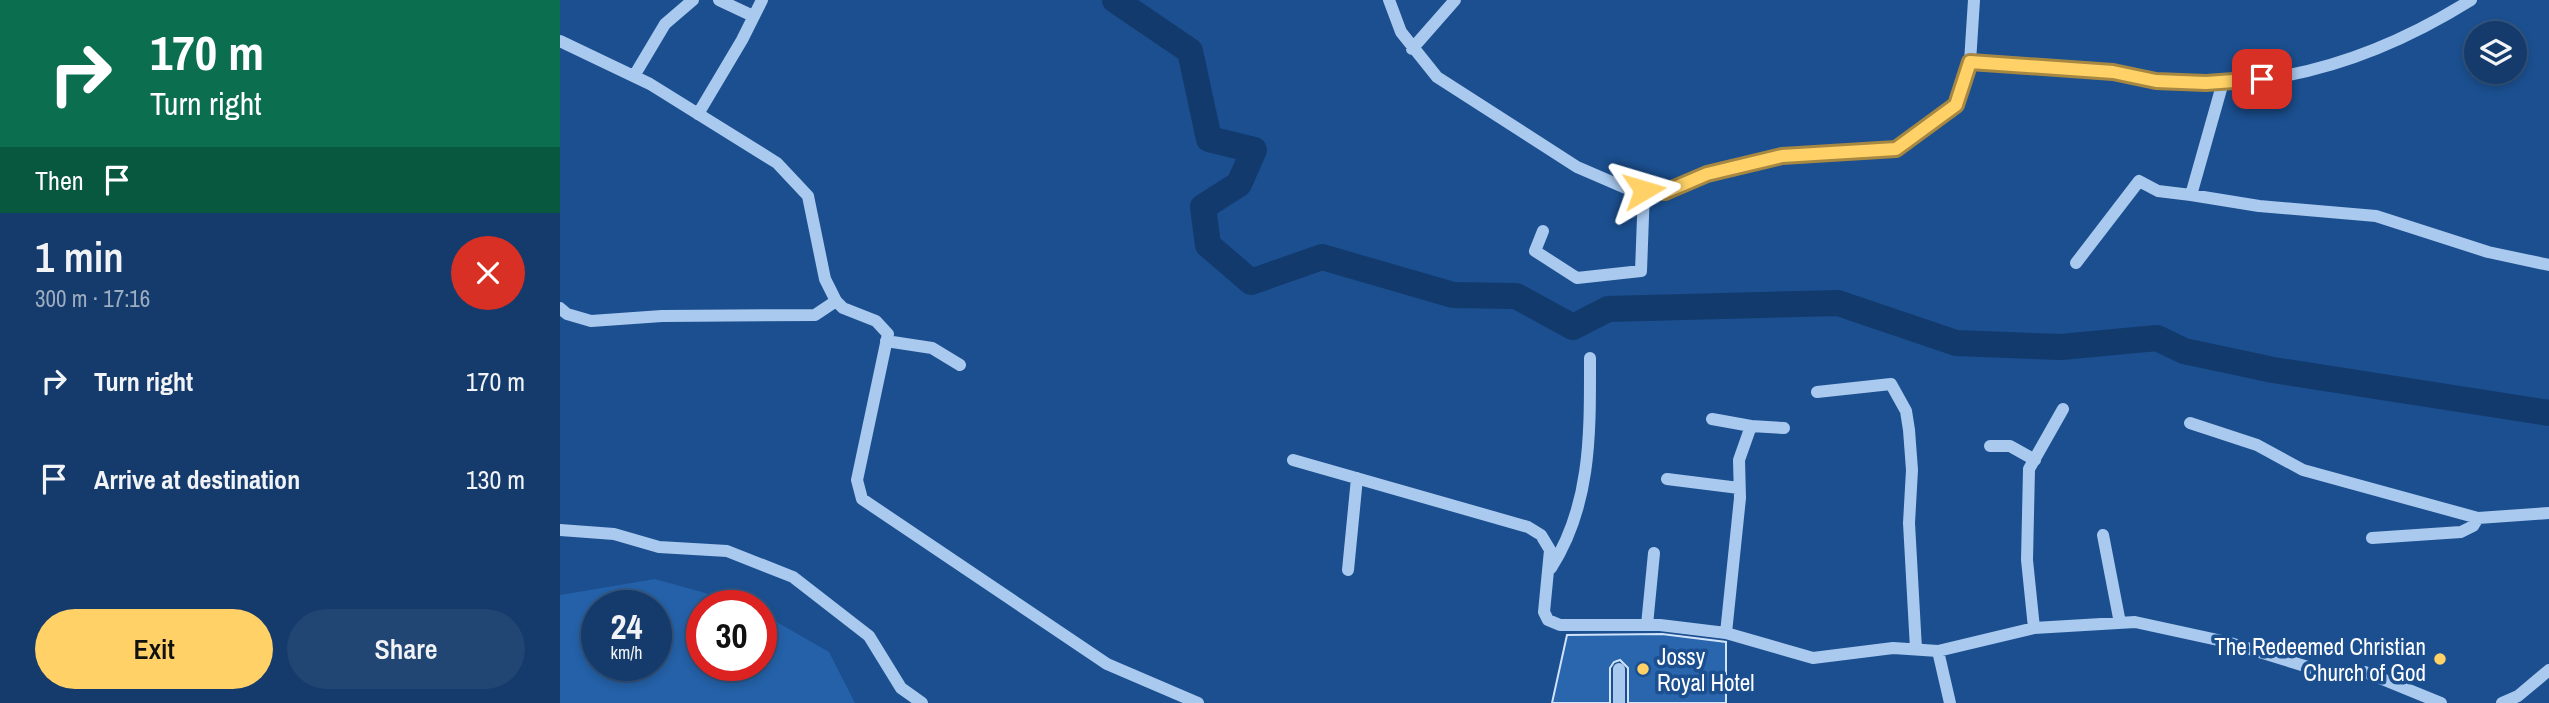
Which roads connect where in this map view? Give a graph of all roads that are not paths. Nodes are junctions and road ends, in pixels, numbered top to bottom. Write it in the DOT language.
graph roads {
  1 [pos="693,0"];
  2 [pos="719,0"];
  3 [pos="762,0"];
  4 [pos="1389,0"];
  5 [pos="1455,0"];
  6 [pos="1974,0"];
  7 [pos="2471,0"];
  8 [pos="753,16"];
  9 [pos="560,41"];
  10 [pos="1412,49"];
  11 [pos="1970,62"];
  12 [pos="634,76"];
  13 [pos="2223,82"];
  14 [pos="698,114"];
  15 [pos="1644,190"];
  16 [pos="2191,195"];
  17 [pos="1543,231"];
  18 [pos="2076,262"];
  19 [pos="2549,265"];
  20 [pos="836,300"];
  21 [pos="560,308"];
  22 [pos="886,341"];
  23 [pos="1590,358"];
  24 [pos="960,365"];
  25 [pos="1817,391"];
  26 [pos="2063,409"];
  27 [pos="1712,419"];
  28 [pos="2190,423"];
  29 [pos="1751,426"];
  30 [pos="1784,428"];
  31 [pos="1990,446"];
  32 [pos="1293,460"];
  33 [pos="2035,460"];
  34 [pos="1357,478"];
  35 [pos="1667,479"];
  36 [pos="1740,488"];
  37 [pos="2549,513"];
  38 [pos="2479,518"];
  39 [pos="560,530"];
  40 [pos="2103,535"];
  41 [pos="2372,538"];
  42 [pos="1654,553"];
  43 [pos="1348,569"];
  44 [pos="1549,571"];
  45 [pos="2120,623"];
  46 [pos="1647,625"];
  47 [pos="2034,628"];
  48 [pos="1726,634"];
  49 [pos="1916,649"];
  50 [pos="1938,651"];
  51 [pos="1619,668"];
  52 [pos="2549,670"];
  53 [pos="922,703"];
  54 [pos="1198,703"];
  55 [pos="1619,703"];
  56 [pos="1950,703"];
  57 [pos="2441,703"];
  58 [pos="2502,703"];
  1 -- 12 [label="street"];
  2 -- 8 [label="street"];
  3 -- 8 [label="street"];
  4 -- 10 [label="street"];
  5 -- 10 [label="street"];
  6 -- 11 [label="street"];
  7 -- 13 [label="street"];
  8 -- 14 [label="street"];
  9 -- 12 [label="street"];
  10 -- 15 [label="street"];
  11 -- 13 [label="street"];
  11 -- 15 [label="street"];
  12 -- 14 [label="street"];
  13 -- 16 [label="street"];
  14 -- 20 [label="street"];
  15 -- 17 [label="street"];
  16 -- 18 [label="street"];
  16 -- 19 [label="street"];
  20 -- 21 [label="street"];
  20 -- 22 [label="street"];
  22 -- 24 [label="street"];
  22 -- 54 [label="street"];
  23 -- 44 [label="street"];
  25 -- 49 [label="street"];
  26 -- 33 [label="street"];
  27 -- 29 [label="street"];
  28 -- 38 [label="street"];
  29 -- 30 [label="street"];
  29 -- 36 [label="street"];
  31 -- 33 [label="street"];
  32 -- 34 [label="street"];
  33 -- 47 [label="street"];
  34 -- 43 [label="street"];
  34 -- 44 [label="street"];
  35 -- 36 [label="street"];
  36 -- 48 [label="street"];
  37 -- 38 [label="street"];
  38 -- 41 [label="street"];
  39 -- 53 [label="street"];
  40 -- 45 [label="street"];
  42 -- 46 [label="street"];
  44 -- 46 [label="street"];
  45 -- 47 [label="street"];
  45 -- 57 [label="street"];
  46 -- 48 [label="street"];
  47 -- 50 [label="street"];
  48 -- 49 [label="street"];
  49 -- 50 [label="street"];
  50 -- 56 [label="street"];
  51 -- 55 [label="street"];
  52 -- 58 [label="street"];
}
